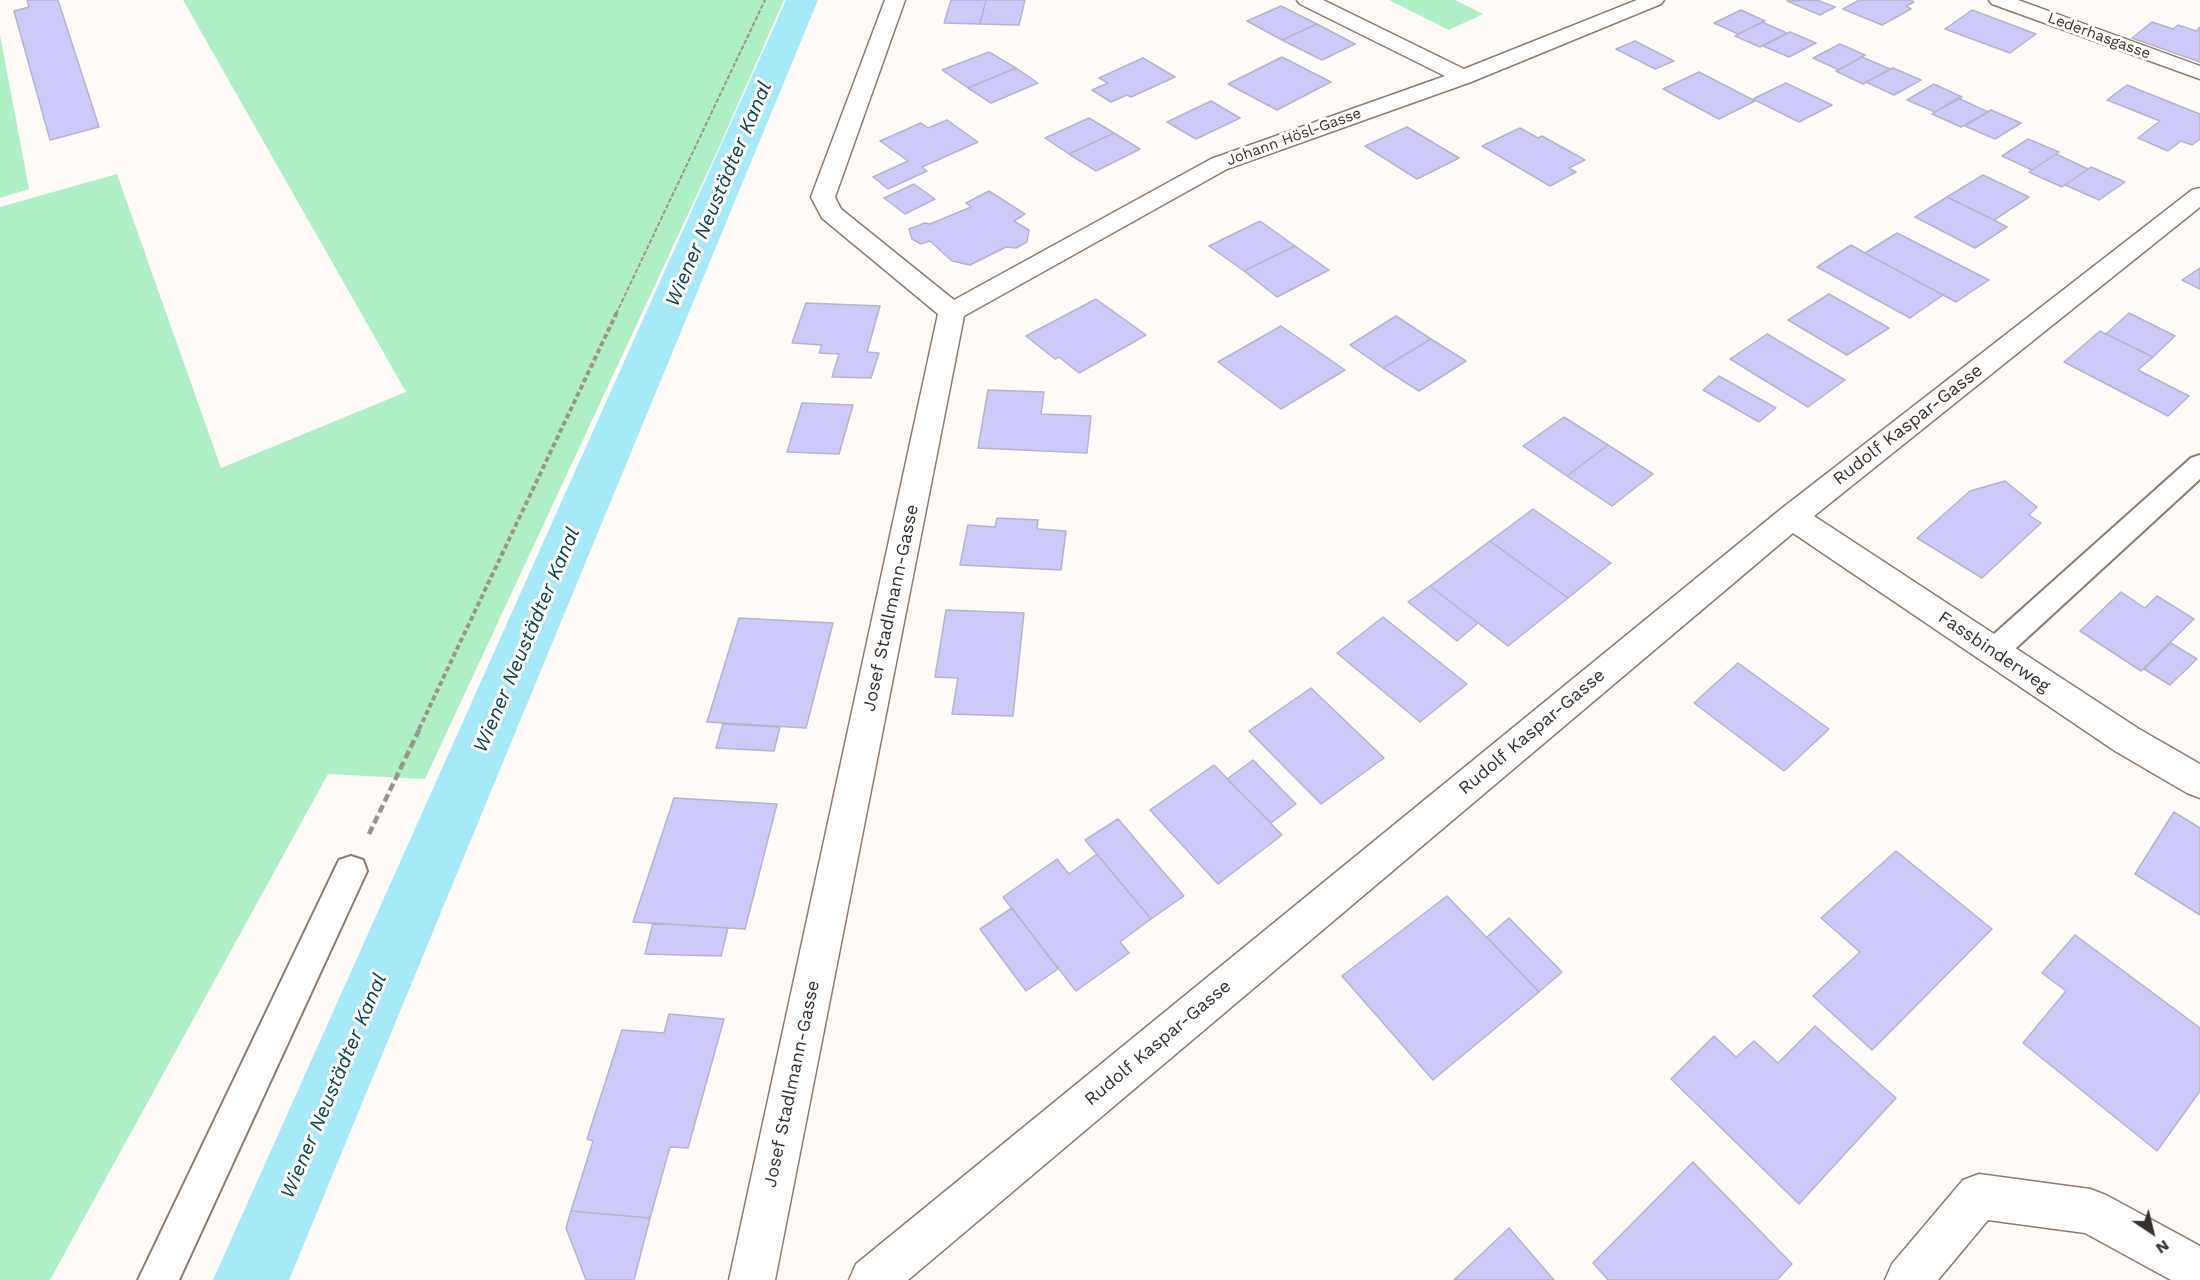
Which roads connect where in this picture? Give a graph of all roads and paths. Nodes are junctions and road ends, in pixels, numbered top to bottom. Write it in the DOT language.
graph roads {
  1 [pos="765,0"];
  2 [pos="895,0"];
  3 [pos="1307,0"];
  4 [pos="1654,0"];
  5 [pos="1999,0"];
  6 [pos="2200,73"];
  7 [pos="1463,77"];
  8 [pos="2200,195"];
  9 [pos="952,312"];
  10 [pos="2200,464"];
  11 [pos="1792,517"];
  12 [pos="1994,651"];
  13 [pos="2200,782"];
  14 [pos="351,871"];
  15 [pos="2200,1271"];
  16 [pos="158,1280"];
  17 [pos="752,1280"];
  18 [pos="872,1280"];
  19 [pos="1908,1280"];
  1 -- 14 [label="path"];
  2 -- 9 [label="street"];
  3 -- 7 [label="street"];
  4 -- 7 [label="street, Johann Hösl-Gasse"];
  5 -- 6 [label="street, Lederhasgasse"];
  7 -- 9 [label="street, Johann Hösl-Gasse"];
  8 -- 11 [label="street, Rudolf Kaspar-Gasse"];
  9 -- 17 [label="street, Josef Stadlmann-Gasse"];
  10 -- 12 [label="lane"];
  11 -- 12 [label="street, Fassbinderweg"];
  11 -- 18 [label="street, Rudolf Kaspar-Gasse"];
  12 -- 13 [label="street, Fassbinderweg"];
  14 -- 16 [label="lane"];
  15 -- 19 [label="street"];
}
